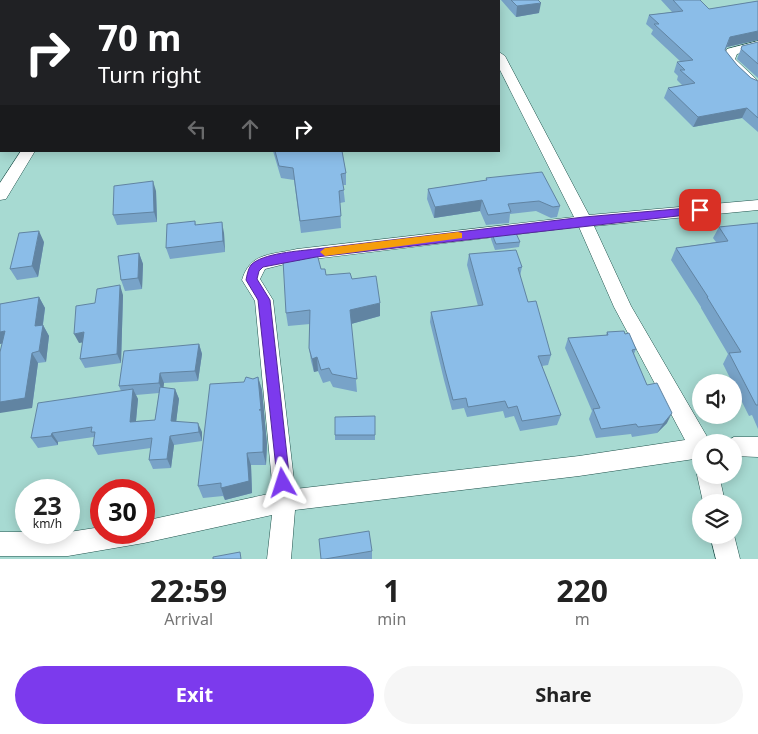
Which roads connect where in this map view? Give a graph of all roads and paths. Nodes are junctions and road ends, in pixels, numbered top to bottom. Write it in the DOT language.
graph roads {
  1 [pos="758,45"];
  2 [pos="500,58"];
  3 [pos="758,88"];
  4 [pos="27,152"];
  5 [pos="0,195"];
  6 [pos="758,205"];
  7 [pos="584,221"];
  8 [pos="694,434"];
  9 [pos="742,447"];
  10 [pos="758,447"];
  11 [pos="692,448"];
  12 [pos="285,501"];
  13 [pos="155,530"];
  14 [pos="90,541"];
  15 [pos="0,544"];
  16 [pos="724,544"];
  17 [pos="279,559"];
  18 [pos="728,559"];
  1 -- 3 [label="street"];
  2 -- 7 [label="street"];
  4 -- 5 [label="street"];
  6 -- 7 [label="street"];
  7 -- 8 [label="street"];
  7 -- 12 [label="street"];
  9 -- 10 [label="street"];
  11 -- 12 [label="street"];
  12 -- 13 [label="street"];
  12 -- 17 [label="street"];
  14 -- 15 [label="street"];
  16 -- 18 [label="street"];
}
